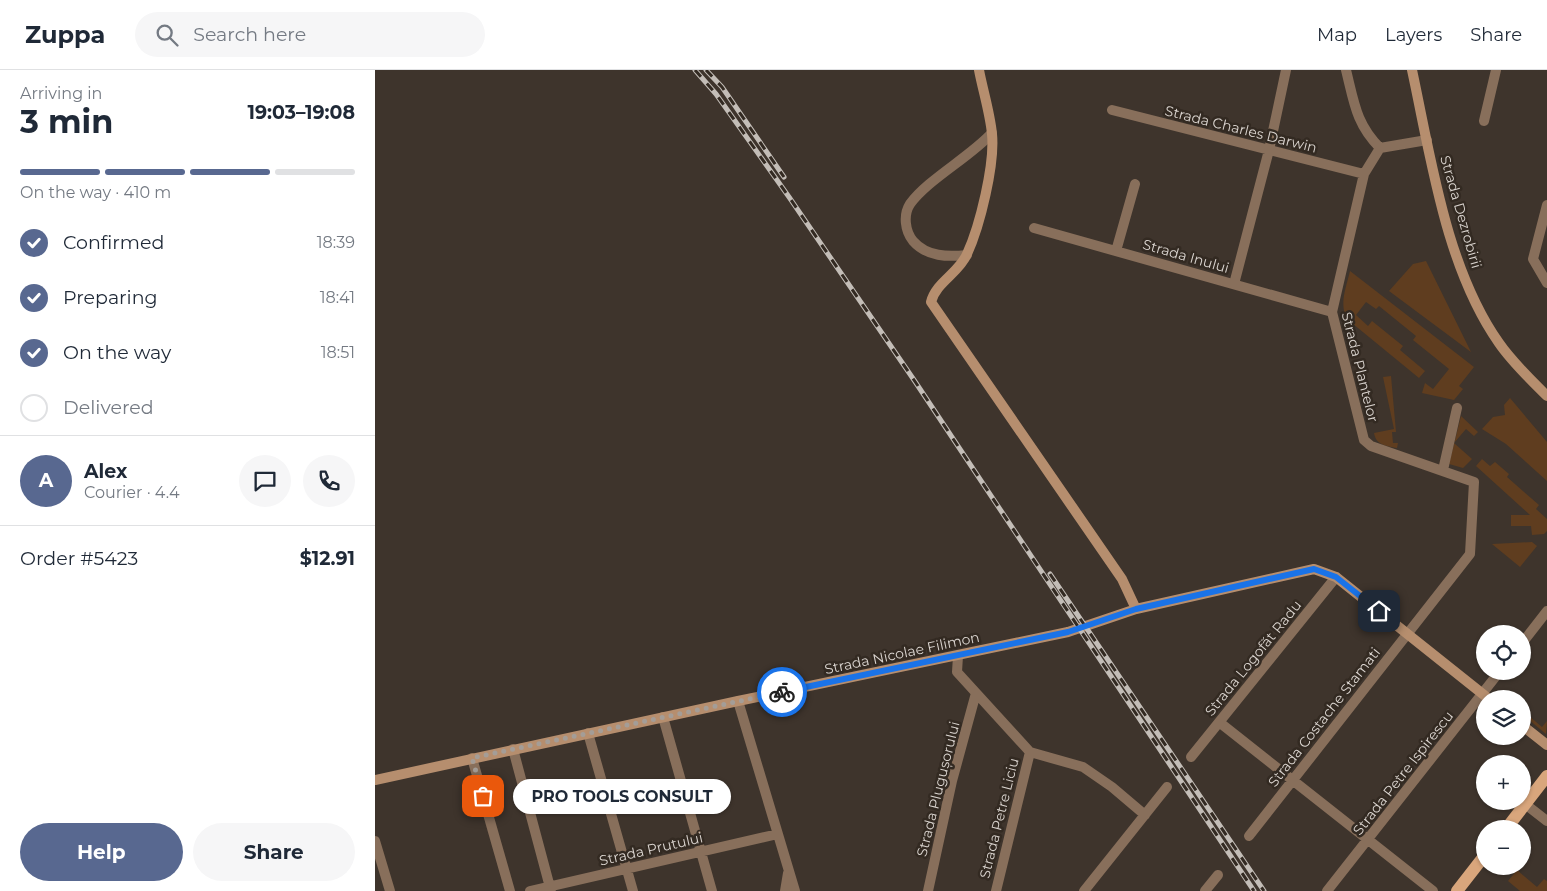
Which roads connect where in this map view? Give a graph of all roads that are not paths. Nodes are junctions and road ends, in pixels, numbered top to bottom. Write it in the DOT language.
graph roads {
  1 [pos="979,70"];
  2 [pos="1286,70"];
  3 [pos="1346,70"];
  4 [pos="1412,70"];
  5 [pos="1496,70"];
  6 [pos="1111,110"];
  7 [pos="1484,121"];
  8 [pos="992,133"];
  9 [pos="1427,140"];
  10 [pos="1380,148"];
  11 [pos="1269,150"];
  12 [pos="1364,174"];
  13 [pos="1135,184"];
  14 [pos="1547,205"];
  15 [pos="1545,221"];
  16 [pos="1034,228"];
  17 [pos="1116,251"];
  18 [pos="967,255"];
  19 [pos="1547,283"];
  20 [pos="1234,284"];
  21 [pos="1332,312"];
  22 [pos="1547,396"];
  23 [pos="1457,408"];
  24 [pos="1443,470"];
  25 [pos="1474,482"];
  26 [pos="1336,577"];
  27 [pos="1136,609"];
  28 [pos="1547,611"];
  29 [pos="1531,632"];
  30 [pos="1407,634"];
  31 [pos="958,656"];
  32 [pos="1477,690"];
  33 [pos="976,693"];
  34 [pos="738,700"];
  35 [pos="1476,707"];
  36 [pos="663,717"];
  37 [pos="1219,722"];
  38 [pos="1531,732"];
  39 [pos="588,733"];
  40 [pos="1547,745"];
  41 [pos="513,749"];
  42 [pos="1030,752"];
  43 [pos="1191,757"];
  44 [pos="472,758"];
  45 [pos="1547,776"];
  46 [pos="375,780"];
  47 [pos="1293,780"];
  48 [pos="1167,787"];
  49 [pos="1531,796"];
  50 [pos="1531,808"];
  51 [pos="1520,810"];
  52 [pos="1145,815"];
  53 [pos="1513,820"];
  54 [pos="1547,820"];
  55 [pos="778,834"];
  56 [pos="1249,836"];
  57 [pos="1368,839"];
  58 [pos="375,840"];
  59 [pos="701,851"];
  60 [pos="1476,867"];
  61 [pos="627,869"];
  62 [pos="788,869"];
  63 [pos="1218,875"];
  64 [pos="551,889"];
  65 [pos="390,891"];
  66 [pos="510,891"];
  67 [pos="530,891"];
  68 [pos="633,891"];
  69 [pos="712,891"];
  70 [pos="785,891"];
  71 [pos="795,891"];
  72 [pos="929,891"];
  73 [pos="995,891"];
  74 [pos="1084,891"];
  75 [pos="1205,891"];
  76 [pos="1327,891"];
  77 [pos="1433,891"];
  78 [pos="1457,891"];
  1 -- 8 [label="street"];
  2 -- 11 [label="street"];
  3 -- 10 [label="street"];
  4 -- 9 [label="street, Strada Dezrobirii"];
  5 -- 7 [label="street"];
  6 -- 11 [label="street, Strada Charles Darwin"];
  8 -- 18 [label="street"];
  8 -- 18 [label="street"];
  9 -- 10 [label="street"];
  9 -- 22 [label="street, Strada Dezrobirii"];
  10 -- 12 [label="street, Strada Plantelor"];
  11 -- 12 [label="street, Strada Charles Darwin"];
  11 -- 20 [label="street"];
  12 -- 21 [label="street, Strada Plantelor"];
  13 -- 17 [label="street"];
  14 -- 15 [label="street"];
  15 -- 19 [label="street"];
  16 -- 17 [label="street, Strada Inului"];
  17 -- 20 [label="street, Strada Inului"];
  18 -- 27 [label="street"];
  20 -- 21 [label="street, Strada Inului"];
  21 -- 24 [label="street, Strada Plantelor"];
  23 -- 24 [label="street"];
  24 -- 25 [label="street, Strada Plantelor"];
  25 -- 30 [label="street, Strada Costache Stamati"];
  26 -- 27 [label="street, Strada Nicolae Filimon"];
  26 -- 30 [label="street"];
  26 -- 37 [label="street, Strada Logofăt Radu"];
  27 -- 31 [label="street, Strada Nicolae Filimon"];
  28 -- 29 [label="street"];
  30 -- 32 [label="street"];
  30 -- 47 [label="street, Strada Costache Stamati"];
  31 -- 33 [label="street"];
  31 -- 34 [label="street, Strada Nicolae Filimon"];
  33 -- 42 [label="street"];
  33 -- 72 [label="street, Strada Plugușorului"];
  34 -- 36 [label="street, Strada Nicolae Filimon"];
  34 -- 55 [label="street"];
  35 -- 57 [label="street, Strada Petre Ispirescu"];
  36 -- 39 [label="street, Strada Nicolae Filimon"];
  36 -- 59 [label="street"];
  37 -- 43 [label="street, Strada Logofăt Radu"];
  37 -- 47 [label="street"];
  38 -- 40 [label="street"];
  39 -- 41 [label="street, Strada Nicolae Filimon"];
  39 -- 61 [label="street"];
  41 -- 44 [label="street, Strada Nicolae Filimon"];
  41 -- 64 [label="street"];
  42 -- 52 [label="street"];
  42 -- 73 [label="street, Strada Petre Liciu"];
  44 -- 46 [label="street, Strada Nicolae Filimon"];
  44 -- 66 [label="street"];
  45 -- 49 [label="main road"];
  47 -- 56 [label="street, Strada Costache Stamati"];
  47 -- 57 [label="street"];
  48 -- 52 [label="street"];
  50 -- 54 [label="street"];
  51 -- 53 [label="main road"];
  52 -- 74 [label="street"];
  55 -- 59 [label="street, Strada Prutului"];
  55 -- 62 [label="street"];
  57 -- 76 [label="street, Strada Petre Ispirescu"];
  57 -- 77 [label="street"];
  58 -- 65 [label="street"];
  59 -- 61 [label="street, Strada Prutului"];
  59 -- 69 [label="street"];
  60 -- 78 [label="main road"];
  61 -- 64 [label="street, Strada Prutului"];
  61 -- 68 [label="street"];
  62 -- 70 [label="street"];
  62 -- 71 [label="street"];
  63 -- 75 [label="street"];
  64 -- 67 [label="street, Strada Prutului"];
}
